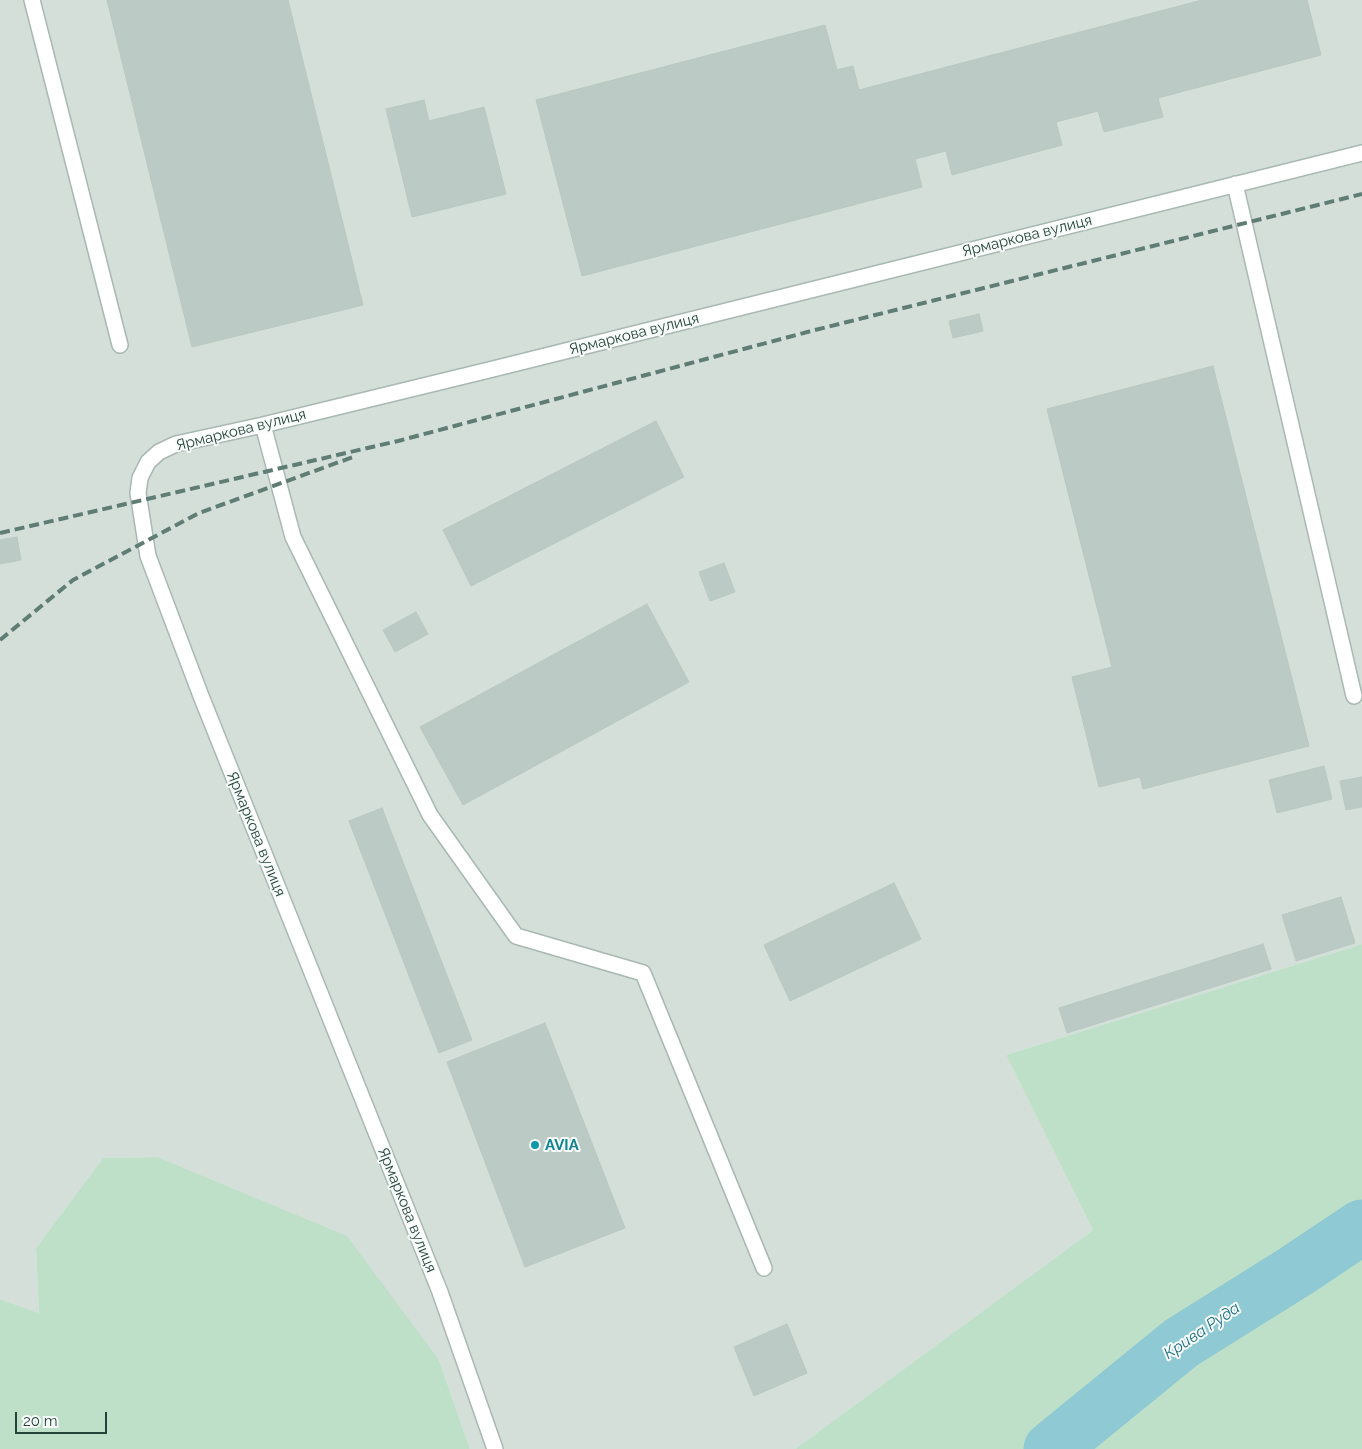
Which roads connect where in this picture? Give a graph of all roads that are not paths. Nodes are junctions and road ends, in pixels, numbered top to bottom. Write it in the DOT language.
graph roads {
  1 [pos="32,0"];
  2 [pos="1362,153"];
  3 [pos="1235,184"];
  4 [pos="120,345"];
  5 [pos="263,425"];
  6 [pos="1354,696"];
  7 [pos="764,1268"];
  8 [pos="495,1449"];
  1 -- 4 [label="street"];
  2 -- 3 [label="street, Ярмаркова вулиця"];
  3 -- 5 [label="street, Ярмаркова вулиця"];
  3 -- 6 [label="street"];
  5 -- 7 [label="street"];
  5 -- 8 [label="street, Ярмаркова вулиця"];
}
